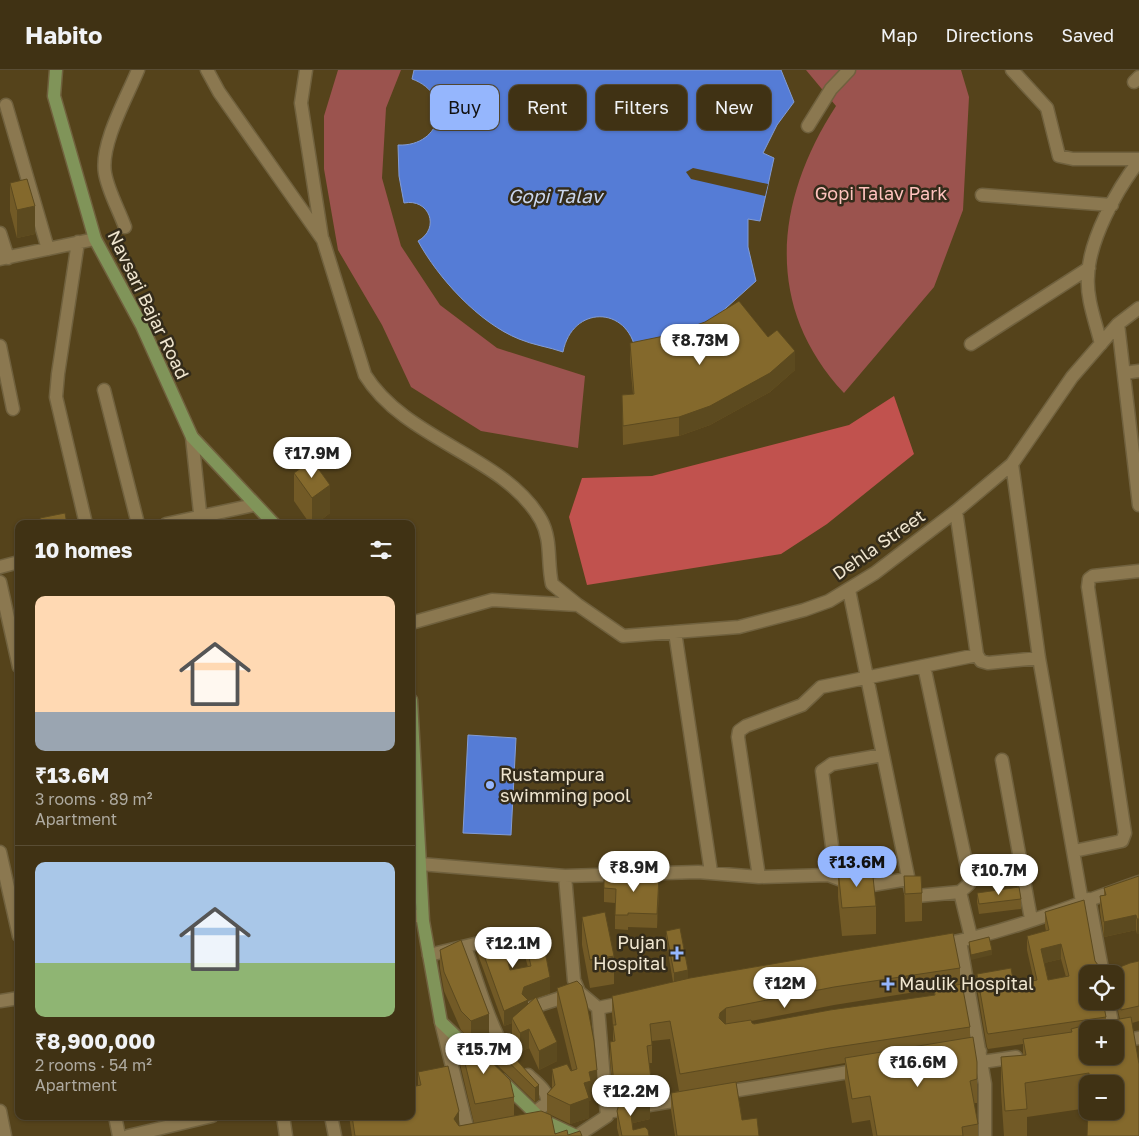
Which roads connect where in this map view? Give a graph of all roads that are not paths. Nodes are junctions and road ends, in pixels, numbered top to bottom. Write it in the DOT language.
graph roads {
  1 [pos="56,70"];
  2 [pos="138,70"];
  3 [pos="207,70"];
  4 [pos="306,70"];
  5 [pos="849,70"];
  6 [pos="1012,70"];
  7 [pos="6,105"];
  8 [pos="808,126"];
  9 [pos="1139,160"];
  10 [pos="982,195"];
  11 [pos="1112,206"];
  12 [pos="125,227"];
  13 [pos="0,233"];
  14 [pos="95,238"];
  15 [pos="323,240"];
  16 [pos="78,242"];
  17 [pos="48,249"];
  18 [pos="4,259"];
  19 [pos="1089,268"];
  20 [pos="1139,308"];
  21 [pos="1118,324"];
  22 [pos="972,344"];
  23 [pos="1101,344"];
  24 [pos="0,346"];
  25 [pos="1139,371"];
  26 [pos="1124,373"];
  27 [pos="104,390"];
  28 [pos="13,409"];
  29 [pos="192,437"];
  30 [pos="1012,464"];
  31 [pos="254,505"];
  32 [pos="1139,506"];
  33 [pos="956,512"];
  34 [pos="85,520"];
  35 [pos="137,520"];
  36 [pos="201,520"];
  37 [pos="270,520"];
  38 [pos="15,563"];
  39 [pos="0,567"];
  40 [pos="1139,571"];
  41 [pos="0,582"];
  42 [pos="849,590"];
  43 [pos="578,605"];
  44 [pos="415,622"];
  45 [pos="675,632"];
  46 [pos="15,649"];
  47 [pos="978,655"];
  48 [pos="1039,658"];
  49 [pos="924,666"];
  50 [pos="867,677"];
  51 [pos="883,755"];
  52 [pos="1002,760"];
  53 [pos="415,773"];
  54 [pos="1074,851"];
  55 [pos="0,852"];
  56 [pos="420,864"];
  57 [pos="711,872"];
  58 [pos="565,876"];
  59 [pos="836,876"];
  60 [pos="759,877"];
  61 [pos="908,879"];
  62 [pos="1139,882"];
  63 [pos="960,892"];
  64 [pos="1086,900"];
  65 [pos="417,916"];
  66 [pos="15,918"];
  67 [pos="1031,919"];
  68 [pos="504,937"];
  69 [pos="966,939"];
  70 [pos="931,946"];
  71 [pos="465,947"];
  72 [pos="430,955"];
  73 [pos="1101,965"];
  74 [pos="579,992"];
  75 [pos="969,992"];
  76 [pos="643,998"];
  77 [pos="15,999"];
  78 [pos="932,999"];
  79 [pos="0,1001"];
  80 [pos="530,1008"];
  81 [pos="598,1008"];
  82 [pos="441,1022"];
  83 [pos="1139,1038"];
  84 [pos="1124,1040"];
  85 [pos="1030,1055"];
  86 [pos="950,1056"];
  87 [pos="981,1056"];
  88 [pos="481,1061"];
  89 [pos="872,1068"];
  90 [pos="494,1074"];
  91 [pos="0,1111"];
  92 [pos="606,1112"];
  93 [pos="534,1119"];
  94 [pos="116,1120"];
  95 [pos="195,1120"];
  96 [pos="284,1120"];
  97 [pos="332,1120"];
  98 [pos="486,1131"];
  99 [pos="465,1135"];
  100 [pos="6,1136"];
  101 [pos="119,1136"];
  102 [pos="128,1136"];
  103 [pos="286,1136"];
  104 [pos="335,1136"];
  105 [pos="577,1136"];
  106 [pos="984,1136"];
  1 -- 14 [label="main road, Navsari Bajar Road"];
  2 -- 12 [label="street"];
  3 -- 15 [label="street"];
  4 -- 15 [label="street"];
  5 -- 8 [label="street"];
  6 -- 9 [label="street"];
  7 -- 17 [label="street"];
  9 -- 11 [label="street"];
  10 -- 11 [label="street"];
  11 -- 19 [label="street"];
  13 -- 18 [label="street"];
  14 -- 16 [label="street"];
  14 -- 29 [label="main road, Navsari Bajar Road"];
  15 -- 43 [label="street, Dehla Street"];
  16 -- 17 [label="street"];
  16 -- 34 [label="street"];
  17 -- 18 [label="street"];
  19 -- 22 [label="street"];
  19 -- 23 [label="street"];
  20 -- 21 [label="street, Dehla Street"];
  21 -- 23 [label="street, Dehla Street"];
  21 -- 26 [label="street"];
  23 -- 30 [label="street, Dehla Street"];
  24 -- 28 [label="street"];
  25 -- 26 [label="street"];
  26 -- 32 [label="street"];
  27 -- 35 [label="street"];
  29 -- 31 [label="main road, Navsari Bajar Road"];
  29 -- 36 [label="street"];
  30 -- 33 [label="street, Dehla Street"];
  30 -- 48 [label="street"];
  31 -- 36 [label="street"];
  31 -- 37 [label="main road, Navsari Bajar Road"];
  33 -- 42 [label="street, Dehla Street"];
  33 -- 47 [label="street"];
  38 -- 39 [label="street"];
  40 -- 54 [label="street"];
  41 -- 46 [label="street"];
  42 -- 45 [label="street, Dehla Street"];
  42 -- 50 [label="street"];
  43 -- 44 [label="street"];
  43 -- 45 [label="street, Dehla Street"];
  45 -- 57 [label="street"];
  47 -- 48 [label="street"];
  47 -- 49 [label="street"];
  48 -- 54 [label="street"];
  49 -- 50 [label="street"];
  49 -- 63 [label="street"];
  50 -- 51 [label="street"];
  50 -- 60 [label="street"];
  51 -- 59 [label="street"];
  51 -- 61 [label="street"];
  52 -- 67 [label="street"];
  53 -- 56 [label="main road"];
  54 -- 64 [label="street"];
  55 -- 66 [label="street"];
  56 -- 58 [label="street"];
  56 -- 65 [label="main road"];
  57 -- 58 [label="street"];
  57 -- 60 [label="street"];
  58 -- 74 [label="street"];
  59 -- 60 [label="street"];
  59 -- 61 [label="street"];
  61 -- 63 [label="street"];
  62 -- 64 [label="street"];
  63 -- 69 [label="street"];
  64 -- 67 [label="street"];
  64 -- 73 [label="street"];
  65 -- 72 [label="main road"];
  67 -- 69 [label="street"];
  68 -- 71 [label="street"];
  69 -- 70 [label="street"];
  69 -- 75 [label="street"];
  71 -- 72 [label="street"];
  71 -- 93 [label="street"];
  72 -- 82 [label="main road"];
  74 -- 80 [label="street"];
  74 -- 81 [label="street"];
  75 -- 78 [label="street"];
  75 -- 87 [label="street"];
  76 -- 81 [label="street"];
  77 -- 79 [label="street"];
  81 -- 92 [label="street"];
  82 -- 88 [label="main road"];
  82 -- 99 [label="street"];
  83 -- 84 [label="street"];
  85 -- 87 [label="street"];
  86 -- 87 [label="street"];
  87 -- 106 [label="street"];
  89 -- 92 [label="street"];
  90 -- 93 [label="main road"];
  91 -- 100 [label="street"];
  92 -- 105 [label="street"];
  93 -- 105 [label="main road"];
  94 -- 101 [label="street"];
  95 -- 102 [label="street"];
  96 -- 103 [label="street"];
  97 -- 104 [label="street"];
  98 -- 99 [label="street"];
}
